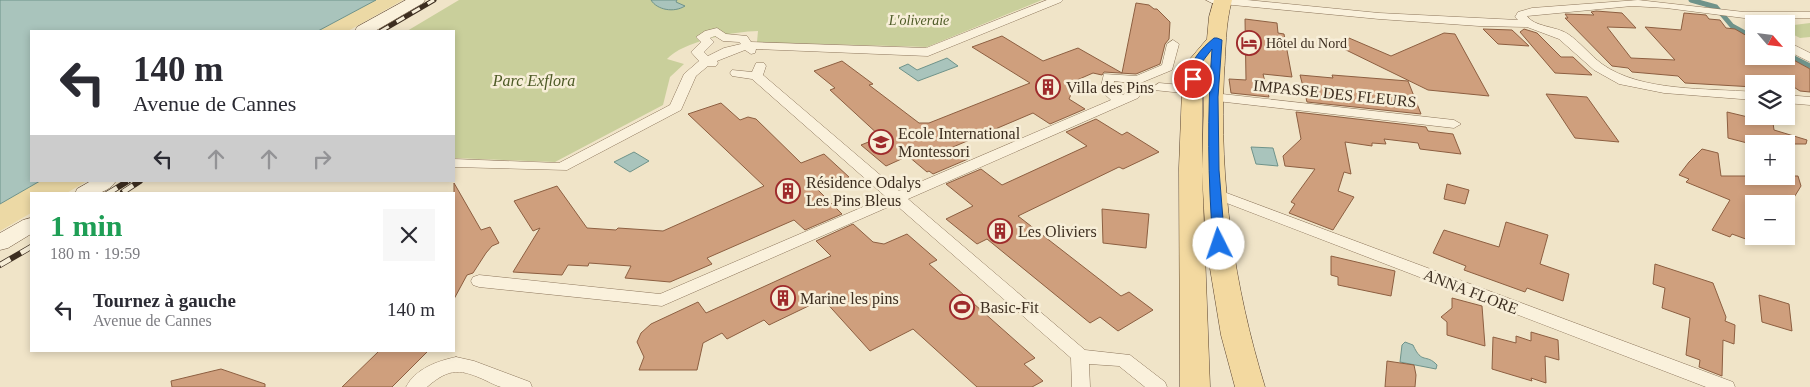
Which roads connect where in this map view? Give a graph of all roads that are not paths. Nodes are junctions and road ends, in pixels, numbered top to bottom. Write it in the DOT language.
graph roads {
  1 [pos="417,0"];
  2 [pos="1057,0"];
  3 [pos="1212,0"];
  4 [pos="1222,0"];
  5 [pos="1731,0"];
  6 [pos="1744,15"];
  7 [pos="1810,15"];
  8 [pos="1527,24"];
  9 [pos="365,30"];
  10 [pos="1173,44"];
  11 [pos="750,48"];
  12 [pos="1795,49"];
  13 [pos="1810,58"];
  14 [pos="709,62"];
  15 [pos="736,73"];
  16 [pos="1159,87"];
  17 [pos="1203,94"];
  18 [pos="1745,95"];
  19 [pos="1795,100"];
  20 [pos="1810,102"];
  21 [pos="1454,124"];
  22 [pos="455,163"];
  23 [pos="104,182"];
  24 [pos="88,192"];
  25 [pos="1216,194"];
  26 [pos="897,198"];
  27 [pos="30,226"];
  28 [pos="0,243"];
  29 [pos="479,281"];
  30 [pos="1080,356"];
  31 [pos="415,387"];
  32 [pos="523,387"];
  33 [pos="1081,387"];
  34 [pos="1158,387"];
  35 [pos="1195,387"];
  36 [pos="1250,387"];
  37 [pos="1726,387"];
  1 -- 9 [label="main road"];
  2 -- 11 [label="street"];
  3 -- 4 [label="street"];
  4 -- 8 [label="street"];
  4 -- 17 [label="main road"];
  5 -- 6 [label="street"];
  6 -- 7 [label="street"];
  6 -- 8 [label="street"];
  8 -- 18 [label="street"];
  10 -- 26 [label="street"];
  11 -- 14 [label="street"];
  11 -- 14 [label="street"];
  12 -- 13 [label="street"];
  14 -- 22 [label="street"];
  15 -- 26 [label="street"];
  16 -- 17 [label="street, IMPASSE DES FLEURS"];
  17 -- 21 [label="street, IMPASSE DES FLEURS"];
  17 -- 25 [label="main road"];
  17 -- 35 [label="main road"];
  19 -- 20 [label="street"];
  23 -- 24 [label="main road"];
  25 -- 36 [label="main road"];
  25 -- 37 [label="street, ANNA FLORE"];
  26 -- 29 [label="street"];
  26 -- 30 [label="street"];
  27 -- 28 [label="main road"];
  30 -- 33 [label="street"];
  30 -- 34 [label="street"];
  31 -- 32 [label="street"];
}
